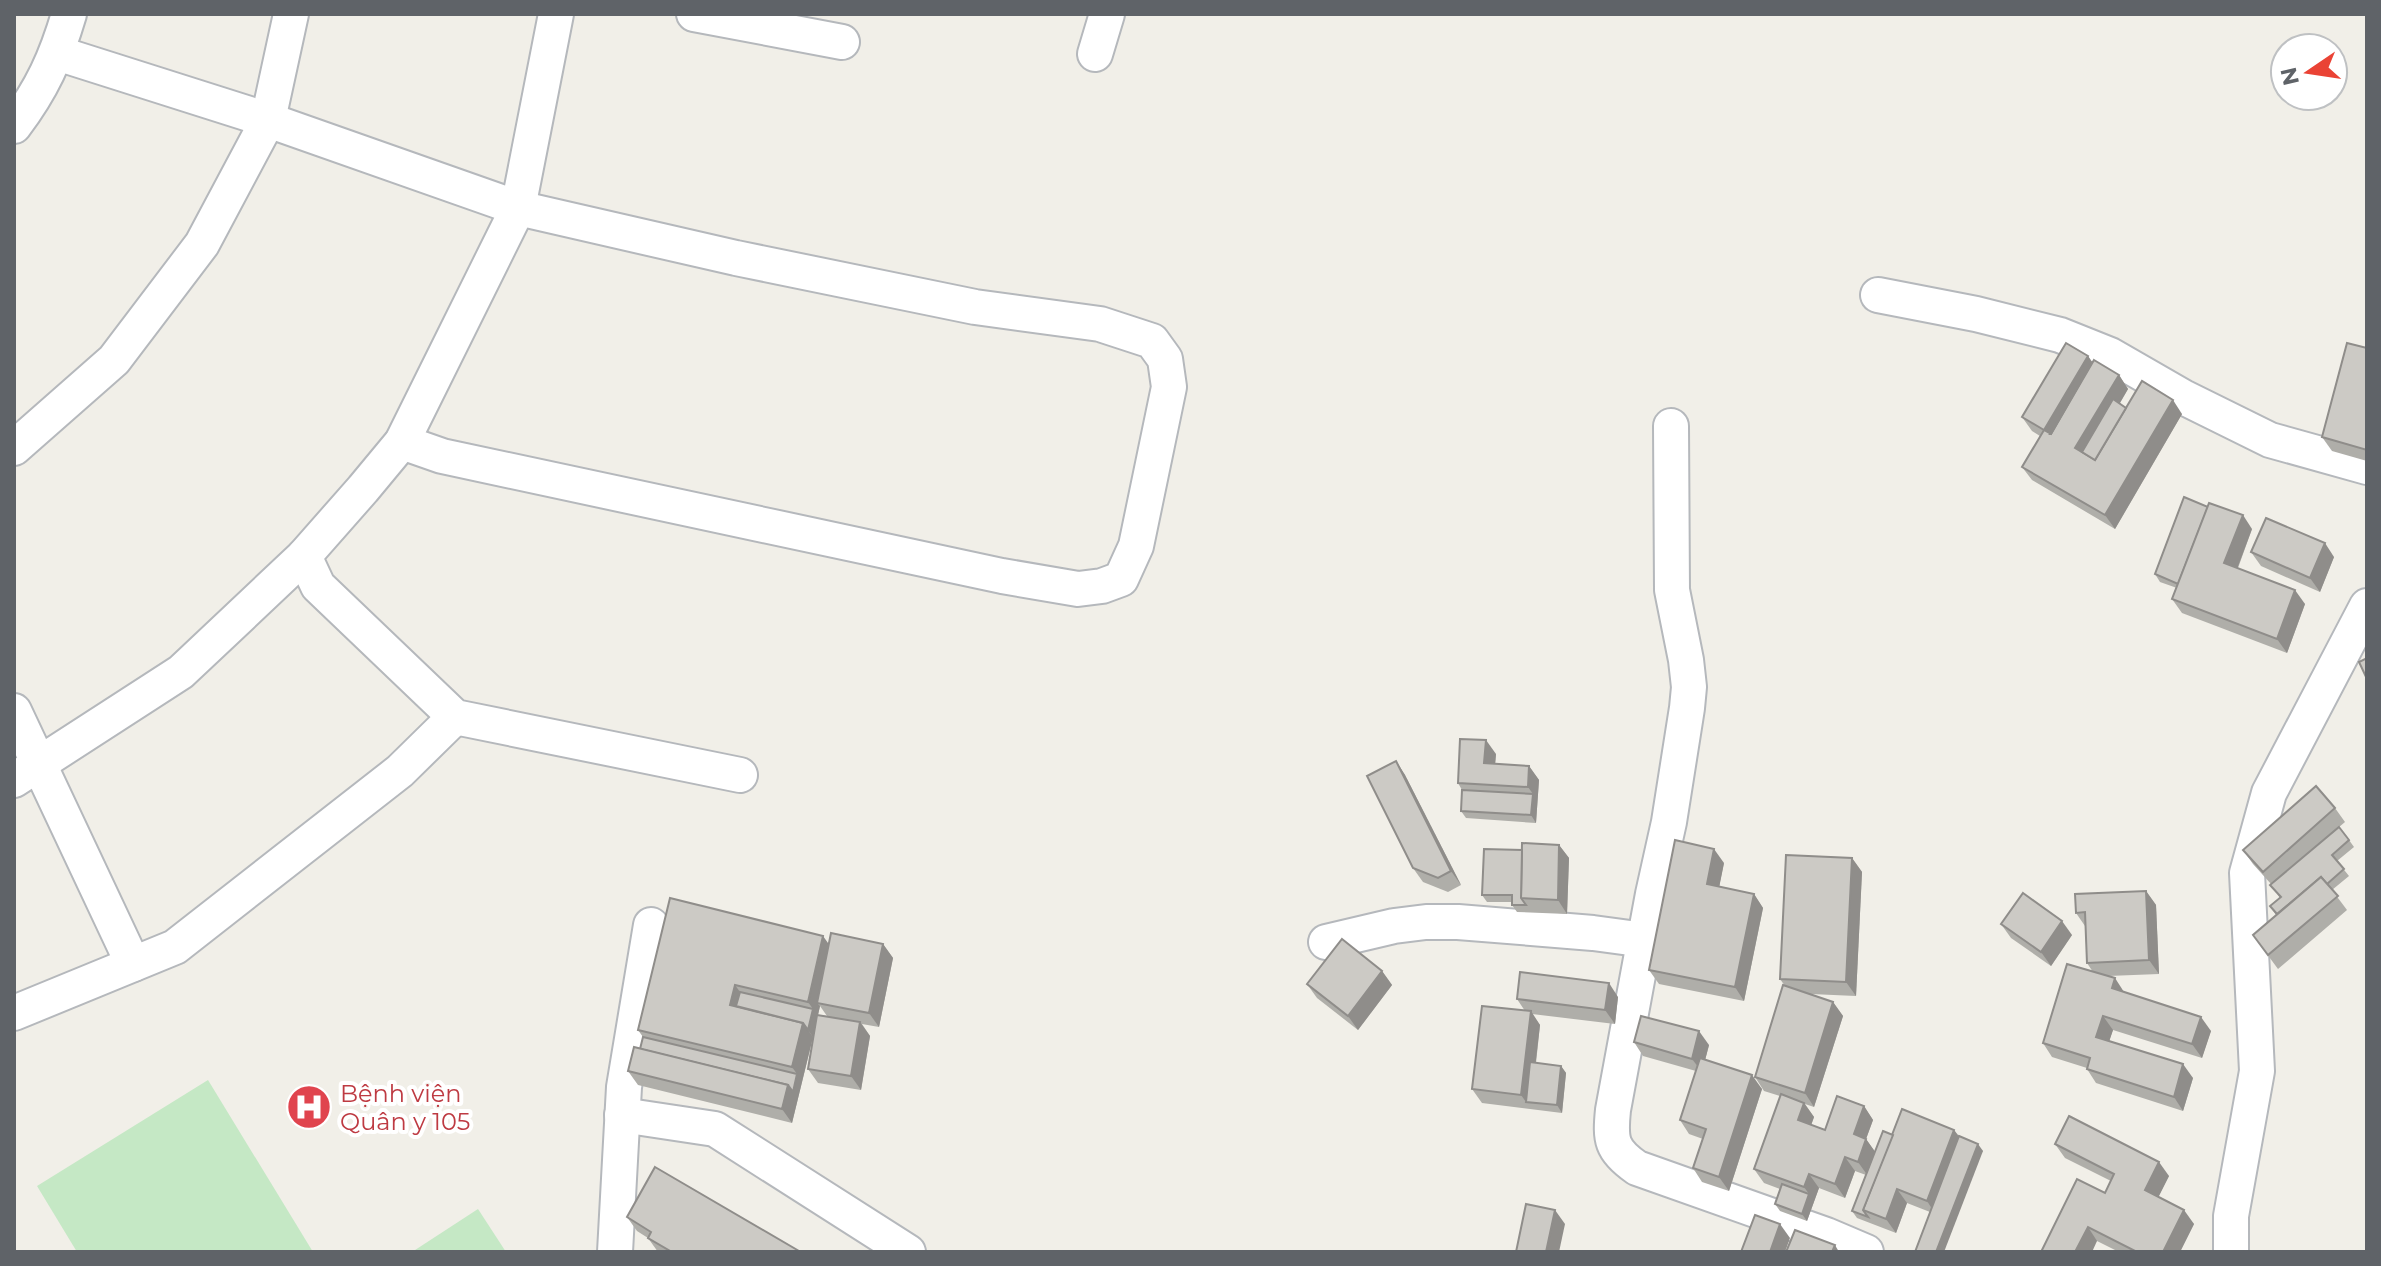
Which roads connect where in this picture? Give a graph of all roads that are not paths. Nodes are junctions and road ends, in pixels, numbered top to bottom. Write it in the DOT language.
graph roads {
  1 [pos="69,14"];
  2 [pos="291,14"];
  3 [pos="556,14"];
  4 [pos="694,14"];
  5 [pos="1107,14"];
  6 [pos="842,42"];
  7 [pos="57,53"];
  8 [pos="1095,54"];
  9 [pos="268,120"];
  10 [pos="14,126"];
  11 [pos="518,208"];
  12 [pos="1878,295"];
  13 [pos="1671,426"];
  14 [pos="402,442"];
  15 [pos="14,448"];
  16 [pos="2367,467"];
  17 [pos="304,556"];
  18 [pos="2367,606"];
  19 [pos="14,711"];
  20 [pos="455,717"];
  21 [pos="26,771"];
  22 [pos="740,775"];
  23 [pos="651,925"];
  24 [pos="1645,940"];
  25 [pos="1326,942"];
  26 [pos="133,964"];
  27 [pos="14,1013"];
  28 [pos="622,1115"];
  29 [pos="615,1252"];
  30 [pos="908,1252"];
  31 [pos="1866,1252"];
  32 [pos="2231,1252"];
  1 -- 7 [label="street"];
  2 -- 9 [label="street"];
  3 -- 11 [label="street"];
  4 -- 6 [label="street"];
  5 -- 8 [label="street"];
  7 -- 9 [label="street"];
  7 -- 10 [label="street"];
  9 -- 11 [label="street"];
  9 -- 15 [label="street"];
  11 -- 14 [label="street"];
  11 -- 14 [label="street"];
  12 -- 16 [label="street"];
  13 -- 24 [label="street"];
  14 -- 17 [label="street"];
  17 -- 20 [label="street"];
  17 -- 21 [label="street"];
  18 -- 32 [label="street"];
  19 -- 21 [label="street"];
  20 -- 22 [label="street"];
  20 -- 26 [label="street"];
  21 -- 26 [label="street"];
  23 -- 28 [label="street"];
  24 -- 25 [label="street"];
  24 -- 31 [label="street"];
  26 -- 27 [label="street"];
  28 -- 29 [label="street"];
  28 -- 30 [label="street"];
}
